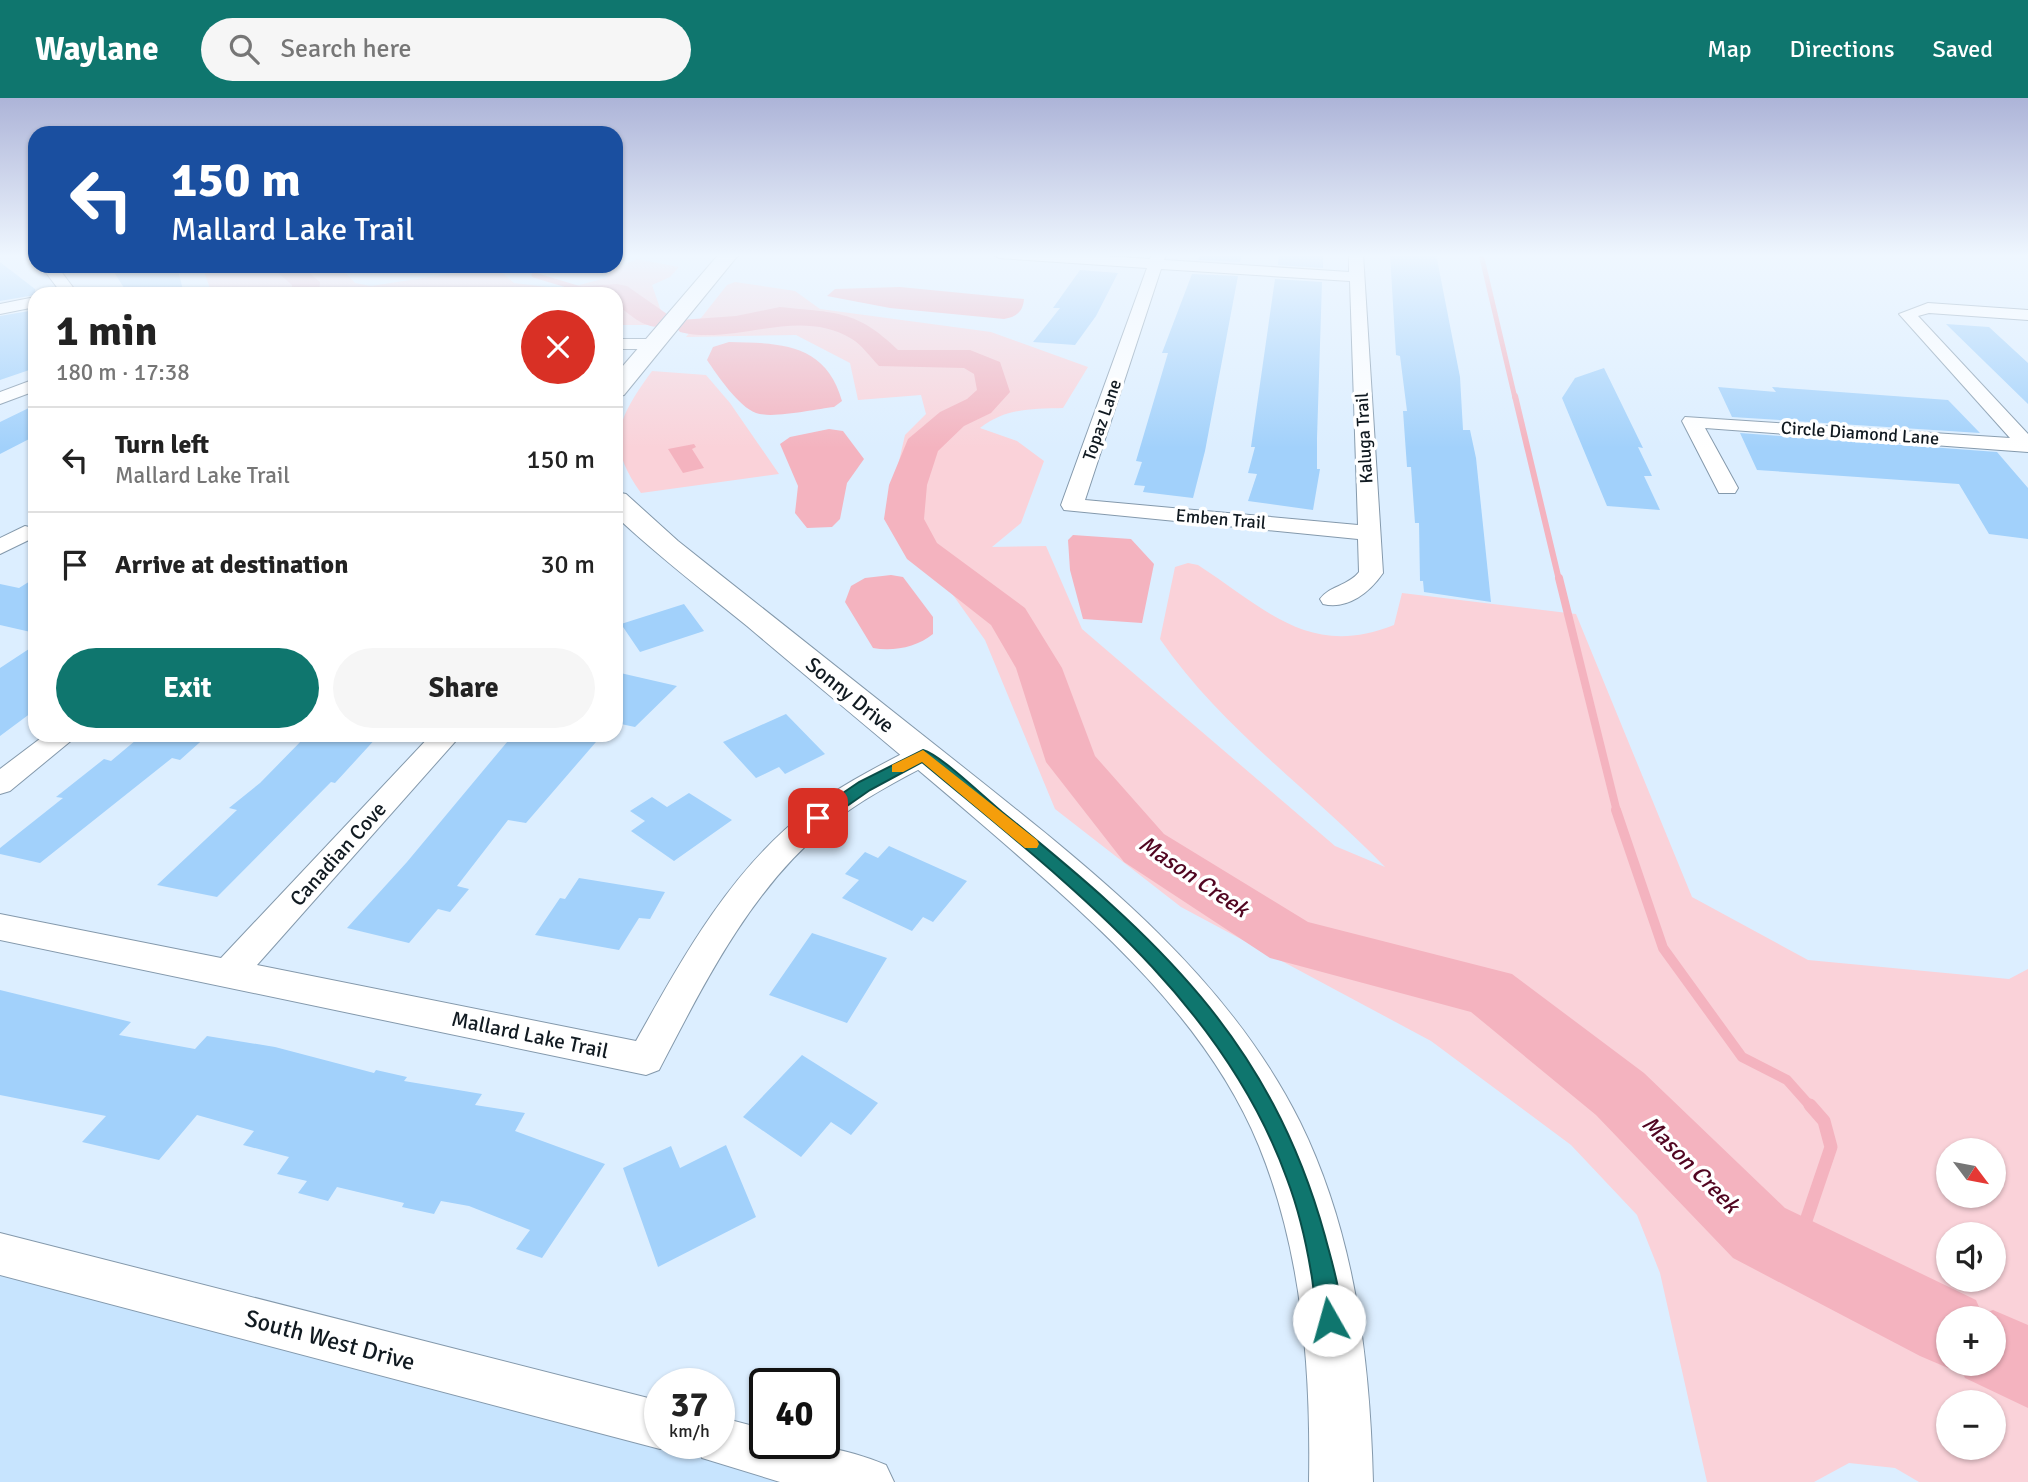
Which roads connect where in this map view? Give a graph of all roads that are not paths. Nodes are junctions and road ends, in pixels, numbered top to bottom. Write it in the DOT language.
graph roads {
  1 [pos="674,319"];
  2 [pos="1136,319"];
  3 [pos="1358,319"];
  4 [pos="1910,319"];
  5 [pos="623,344"];
  6 [pos="652,344"];
  7 [pos="623,381"];
  8 [pos="28,387"];
  9 [pos="0,398"];
  10 [pos="2028,445"];
  11 [pos="1727,488"];
  12 [pos="1072,505"];
  13 [pos="623,506"];
  14 [pos="25,533"];
  15 [pos="1369,533"];
  16 [pos="0,547"];
  17 [pos="1332,599"];
  18 [pos="55,742"];
  19 [pos="441,742"];
  20 [pos="923,755"];
  21 [pos="0,783"];
  22 [pos="0,927"];
  23 [pos="229,973"];
  24 [pos="0,1254"];
  25 [pos="644,1421"];
  26 [pos="735,1445"];
  27 [pos="869,1482"];
  28 [pos="1341,1482"];
  1 -- 6 [label="street"];
  2 -- 12 [label="street, Topaz Lane"];
  3 -- 15 [label="street, Kaluga Trail"];
  4 -- 10 [label="street"];
  5 -- 6 [label="street"];
  6 -- 7 [label="street"];
  8 -- 9 [label="street"];
  10 -- 11 [label="street, Circle Diamond Lane"];
  12 -- 15 [label="street, Emben Trail"];
  13 -- 20 [label="street, Sonny Drive"];
  14 -- 16 [label="street"];
  15 -- 17 [label="street, Kaluga Trail"];
  18 -- 21 [label="street"];
  19 -- 23 [label="street, Canadian Cove"];
  20 -- 23 [label="street, Mallard Lake Trail"];
  20 -- 28 [label="street, Sonny Drive"];
  22 -- 23 [label="street, Mallard Lake Trail"];
  24 -- 25 [label="street, South West Drive"];
  26 -- 27 [label="street"];
}
